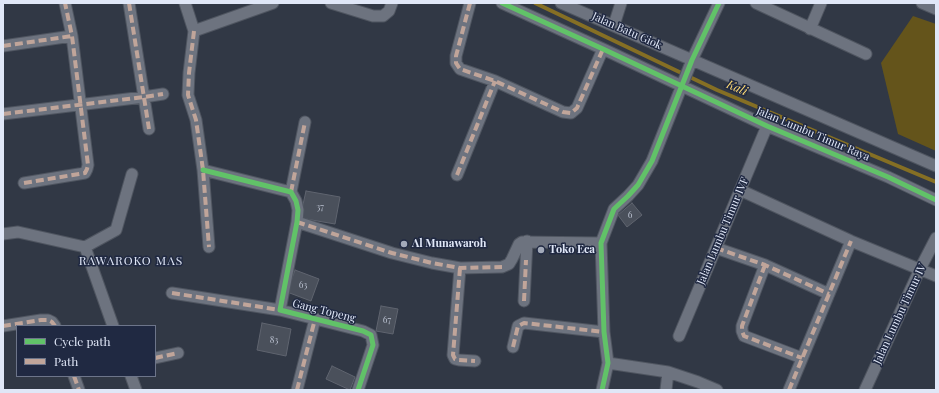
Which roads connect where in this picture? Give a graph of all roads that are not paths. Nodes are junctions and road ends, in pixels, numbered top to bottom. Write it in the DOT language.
graph roads {
  1 [pos="66,3"];
  2 [pos="129,3"];
  3 [pos="185,3"];
  4 [pos="273,3"];
  5 [pos="331,3"];
  6 [pos="392,3"];
  7 [pos="470,3"];
  8 [pos="502,3"];
  9 [pos="561,3"];
  10 [pos="621,3"];
  11 [pos="719,3"];
  12 [pos="756,3"];
  13 [pos="820,3"];
  14 [pos="922,3"];
  15 [pos="936,8"];
  16 [pos="614,25"];
  17 [pos="810,28"];
  18 [pos="194,31"];
  19 [pos="72,36"];
  20 [pos="3,46"];
  21 [pos="603,49"];
  22 [pos="866,54"];
  23 [pos="691,64"];
  24 [pos="495,81"];
  25 [pos="683,84"];
  26 [pos="163,94"];
  27 [pos="144,97"];
  28 [pos="80,105"];
  29 [pos="3,114"];
  30 [pos="305,122"];
  31 [pos="767,126"];
  32 [pos="149,128"];
  33 [pos="936,166"];
  34 [pos="203,170"];
  35 [pos="132,174"];
  36 [pos="457,175"];
  37 [pos="24,183"];
  38 [pos="740,190"];
  39 [pos="291,192"];
  40 [pos="936,200"];
  41 [pos="297,222"];
  42 [pos="3,234"];
  43 [pos="936,238"];
  44 [pos="527,241"];
  45 [pos="851,241"];
  46 [pos="601,243"];
  47 [pos="209,246"];
  48 [pos="85,247"];
  49 [pos="716,248"];
  50 [pos="765,265"];
  51 [pos="460,268"];
  52 [pos="920,269"];
  53 [pos="936,276"];
  54 [pos="172,293"];
  55 [pos="829,294"];
  56 [pos="524,301"];
  57 [pos="280,310"];
  58 [pos="315,319"];
  59 [pos="54,325"];
  60 [pos="113,325"];
  61 [pos="3,326"];
  62 [pos="604,332"];
  63 [pos="679,336"];
  64 [pos="513,347"];
  65 [pos="178,352"];
  66 [pos="156,358"];
  67 [pos="802,358"];
  68 [pos="475,361"];
  69 [pos="608,363"];
  70 [pos="668,372"];
  71 [pos="77,377"];
  72 [pos="131,377"];
  73 [pos="79,390"];
  74 [pos="136,390"];
  75 [pos="297,390"];
  76 [pos="358,390"];
  77 [pos="602,390"];
  78 [pos="666,390"];
  79 [pos="717,390"];
  80 [pos="789,390"];
  81 [pos="865,390"];
  1 -- 19 [label="street"];
  2 -- 27 [label="street"];
  3 -- 18 [label="street"];
  4 -- 18 [label="street"];
  5 -- 6 [label="street"];
  7 -- 24 [label="street"];
  8 -- 21 [label="street, Jalan Lumbu Timur Raya"];
  9 -- 16 [label="street, Jalan Batu Giok"];
  10 -- 16 [label="street"];
  11 -- 23 [label="street"];
  12 -- 17 [label="street"];
  13 -- 17 [label="street"];
  14 -- 15 [label="street"];
  16 -- 23 [label="street, Jalan Batu Giok"];
  17 -- 22 [label="street"];
  18 -- 34 [label="street"];
  19 -- 20 [label="street"];
  19 -- 28 [label="street"];
  21 -- 24 [label="street"];
  21 -- 25 [label="street, Jalan Lumbu Timur Raya"];
  23 -- 25 [label="street"];
  23 -- 33 [label="street, Jalan Lumbu Timur Raya"];
  24 -- 36 [label="street"];
  25 -- 31 [label="street, Jalan Lumbu Timur Raya"];
  25 -- 46 [label="street"];
  26 -- 27 [label="street"];
  27 -- 28 [label="street"];
  27 -- 32 [label="street"];
  28 -- 29 [label="street"];
  28 -- 37 [label="street"];
  30 -- 39 [label="street"];
  31 -- 38 [label="street, Jalan Lumbu Timur IVF"];
  31 -- 40 [label="street, Jalan Lumbu Timur Raya"];
  34 -- 39 [label="street"];
  34 -- 47 [label="street"];
  35 -- 48 [label="street"];
  38 -- 45 [label="street"];
  38 -- 49 [label="street, Jalan Lumbu Timur IVF"];
  39 -- 41 [label="street, Gang Topeng"];
  41 -- 51 [label="street"];
  41 -- 57 [label="street, Gang Topeng"];
  42 -- 48 [label="street"];
  43 -- 52 [label="street, Jalan Lumbu Timur IV"];
  44 -- 46 [label="street"];
  44 -- 51 [label="street"];
  44 -- 56 [label="street"];
  45 -- 52 [label="street"];
  45 -- 55 [label="street"];
  46 -- 62 [label="street"];
  48 -- 60 [label="street"];
  49 -- 50 [label="street"];
  49 -- 63 [label="street, Jalan Lumbu Timur IVF"];
  50 -- 55 [label="street"];
  50 -- 67 [label="street"];
  51 -- 68 [label="street"];
  52 -- 53 [label="street"];
  52 -- 81 [label="street, Jalan Lumbu Timur IV"];
  54 -- 57 [label="street"];
  55 -- 67 [label="street"];
  57 -- 58 [label="street, Gang Topeng"];
  58 -- 75 [label="street"];
  58 -- 76 [label="street, Gang Topeng"];
  59 -- 61 [label="street"];
  62 -- 64 [label="street"];
  62 -- 69 [label="street"];
  65 -- 66 [label="street"];
  67 -- 80 [label="street"];
  69 -- 70 [label="street"];
  69 -- 77 [label="street"];
  70 -- 78 [label="street"];
  70 -- 79 [label="street"];
  71 -- 73 [label="street"];
  72 -- 74 [label="street"];
}
